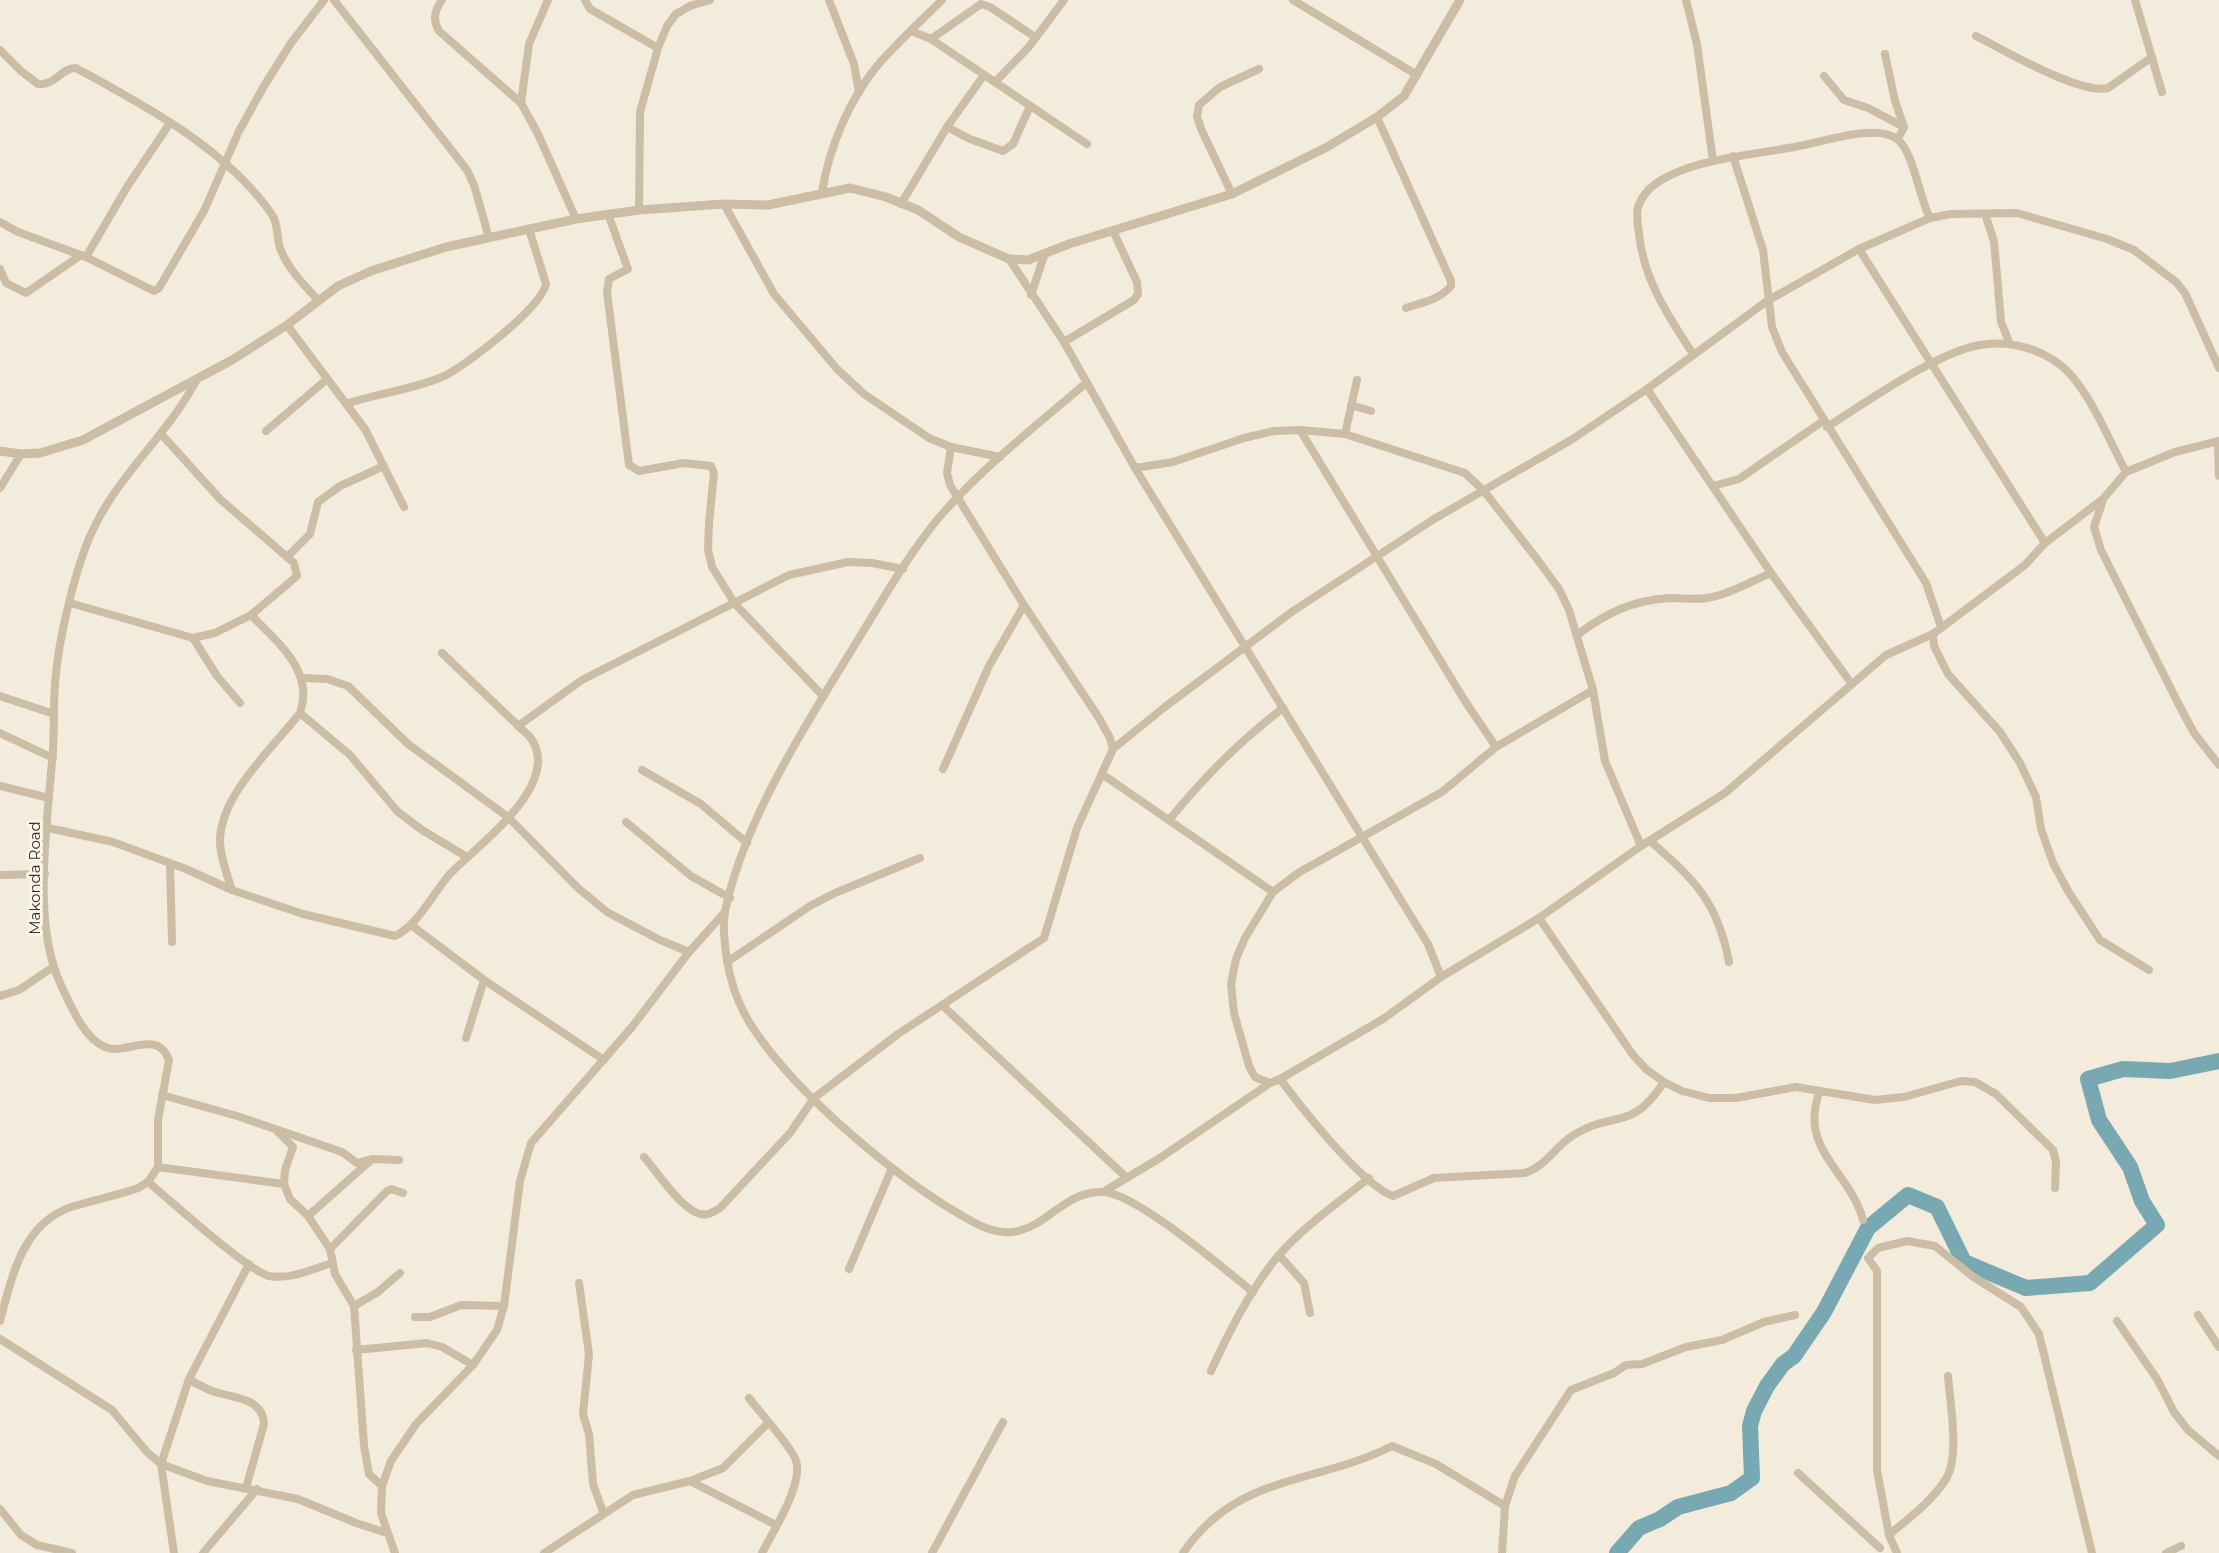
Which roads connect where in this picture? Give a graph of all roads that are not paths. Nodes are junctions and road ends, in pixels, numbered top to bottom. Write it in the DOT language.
graph roads {
  1 [pos="324,0"];
  2 [pos="334,0"];
  3 [pos="442,0"];
  4 [pos="548,0"];
  5 [pos="585,0"];
  6 [pos="710,0"];
  7 [pos="829,0"];
  8 [pos="942,0"];
  9 [pos="1065,0"];
  10 [pos="1293,0"];
  11 [pos="1460,0"];
  12 [pos="1686,0"];
  13 [pos="2135,0"];
  14 [pos="912,31"];
  15 [pos="1976,36"];
  16 [pos="1035,38"];
  17 [pos="931,39"];
  18 [pos="658,48"];
  19 [pos="0,50"];
  20 [pos="1885,54"];
  21 [pos="2152,57"];
  22 [pos="1259,69"];
  23 [pos="984,75"];
  24 [pos="1417,75"];
  25 [pos="1824,76"];
  26 [pos="995,82"];
  27 [pos="859,92"];
  28 [pos="2162,92"];
  29 [pos="521,103"];
  30 [pos="1030,106"];
  31 [pos="1377,117"];
  32 [pos="170,123"];
  33 [pos="947,127"];
  34 [pos="1904,127"];
  35 [pos="1898,139"];
  36 [pos="1087,144"];
  37 [pos="1733,156"];
  38 [pos="1713,161"];
  39 [pos="225,165"];
  40 [pos="822,192"];
  41 [pos="1232,194"];
  42 [pos="724,204"];
  43 [pos="902,204"];
  44 [pos="639,210"];
  45 [pos="608,214"];
  46 [pos="1986,214"];
  47 [pos="1930,218"];
  48 [pos="576,219"];
  49 [pos="0,222"];
  50 [pos="529,229"];
  51 [pos="1113,231"];
  52 [pos="489,238"];
  53 [pos="1859,249"];
  54 [pos="1045,253"];
  55 [pos="83,256"];
  56 [pos="1009,260"];
  57 [pos="0,269"];
  58 [pos="3,284"];
  59 [pos="1031,295"];
  60 [pos="318,300"];
  61 [pos="1767,301"];
  62 [pos="1406,308"];
  63 [pos="286,325"];
  64 [pos="1064,342"];
  65 [pos="2010,344"];
  66 [pos="1693,354"];
  67 [pos="1930,364"];
  68 [pos="2219,368"];
  69 [pos="326,380"];
  70 [pos="1357,380"];
  71 [pos="196,381"];
  72 [pos="1086,382"];
  73 [pos="1647,389"];
  74 [pos="346,404"];
  75 [pos="1351,405"];
  76 [pos="1371,411"];
  77 [pos="1825,424"];
  78 [pos="266,430"];
  79 [pos="1300,430"];
  80 [pos="1344,434"];
  81 [pos="162,435"];
  82 [pos="2218,442"];
  83 [pos="951,447"];
  84 [pos="0,451"];
  85 [pos="21,454"];
  86 [pos="1000,457"];
  87 [pos="384,466"];
  88 [pos="1135,468"];
  89 [pos="2126,472"];
  90 [pos="2219,476"];
  91 [pos="1713,486"];
  92 [pos="0,488"];
  93 [pos="1484,491"];
  94 [pos="957,497"];
  95 [pos="2103,499"];
  96 [pos="404,507"];
  97 [pos="2045,543"];
  98 [pos="1378,556"];
  99 [pos="287,557"];
  100 [pos="903,569"];
  101 [pos="1771,573"];
  102 [pos="70,603"];
  103 [pos="735,604"];
  104 [pos="1024,605"];
  105 [pos="251,615"];
  106 [pos="1941,627"];
  107 [pos="1933,634"];
  108 [pos="1577,635"];
  109 [pos="193,638"];
  110 [pos="1245,647"];
  111 [pos="442,652"];
  112 [pos="303,678"];
  113 [pos="1851,684"];
  114 [pos="1593,690"];
  115 [pos="0,696"];
  116 [pos="823,696"];
  117 [pos="240,703"];
  118 [pos="1283,708"];
  119 [pos="300,713"];
  120 [pos="54,714"];
  121 [pos="519,726"];
  122 [pos="0,733"];
  123 [pos="1496,747"];
  124 [pos="1113,749"];
  125 [pos="53,758"];
  126 [pos="2219,765"];
  127 [pos="943,769"];
  128 [pos="642,770"];
  129 [pos="1102,774"];
  130 [pos="0,786"];
  131 [pos="49,798"];
  132 [pos="508,818"];
  133 [pos="1169,820"];
  134 [pos="626,822"];
  135 [pos="48,828"];
  136 [pos="1364,839"];
  137 [pos="1650,841"];
  138 [pos="747,843"];
  139 [pos="1641,846"];
  140 [pos="467,857"];
  141 [pos="920,858"];
  142 [pos="170,863"];
  143 [pos="0,874"];
  144 [pos="45,874"];
  145 [pos="232,890"];
  146 [pos="1273,892"];
  147 [pos="730,898"];
  148 [pos="724,913"];
  149 [pos="1539,918"];
  150 [pos="411,925"];
  151 [pos="172,942"];
  152 [pos="688,952"];
  153 [pos="727,962"];
  154 [pos="1729,962"];
  155 [pos="53,967"];
  156 [pos="2149,970"];
  157 [pos="1441,977"];
  158 [pos="484,980"];
  159 [pos="0,996"];
  160 [pos="942,1005"];
  161 [pos="466,1038"];
  162 [pos="604,1060"];
  163 [pos="1280,1079"];
  164 [pos="1664,1082"];
  165 [pos="1270,1083"];
  166 [pos="1819,1093"];
  167 [pos="162,1095"];
  168 [pos="814,1098"];
  169 [pos="278,1132"];
  170 [pos="644,1157"];
  171 [pos="372,1159"];
  172 [pos="399,1160"];
  173 [pos="158,1167"];
  174 [pos="892,1168"];
  175 [pos="1127,1178"];
  176 [pos="1369,1178"];
  177 [pos="148,1182"];
  178 [pos="284,1184"];
  179 [pos="2055,1188"];
  180 [pos="1103,1192"];
  181 [pos="403,1193"];
  182 [pos="308,1216"];
  183 [pos="1863,1220"];
  184 [pos="330,1249"];
  185 [pos="1280,1255"];
  186 [pos="332,1263"];
  187 [pos="249,1264"];
  188 [pos="849,1269"];
  189 [pos="400,1273"];
  190 [pos="579,1283"];
  191 [pos="1253,1292"];
  192 [pos="3,1296"];
  193 [pos="354,1306"];
  194 [pos="504,1306"];
  195 [pos="1310,1313"];
  196 [pos="1795,1315"];
  197 [pos="2198,1315"];
  198 [pos="415,1317"];
  199 [pos="0,1321"];
  200 [pos="2117,1321"];
  201 [pos="0,1339"];
  202 [pos="2219,1347"];
  203 [pos="356,1350"];
  204 [pos="473,1365"];
  205 [pos="1211,1371"];
  206 [pos="1948,1376"];
  207 [pos="189,1379"];
  208 [pos="749,1398"];
  209 [pos="1002,1422"];
  210 [pos="767,1424"];
  211 [pos="2219,1456"];
  212 [pos="161,1464"];
  213 [pos="1798,1473"];
  214 [pos="690,1481"];
  215 [pos="382,1486"];
  216 [pos="246,1488"];
  217 [pos="256,1489"];
  218 [pos="1505,1506"];
  219 [pos="0,1509"];
  220 [pos="603,1512"];
  221 [pos="776,1526"];
  222 [pos="387,1533"];
  223 [pos="1891,1539"];
  224 [pos="2181,1546"];
  225 [pos="1877,1550"];
  226 [pos="72,1553"];
  227 [pos="174,1553"];
  228 [pos="203,1553"];
  229 [pos="395,1553"];
  230 [pos="544,1553"];
  231 [pos="762,1553"];
  232 [pos="932,1553"];
  233 [pos="1183,1553"];
  234 [pos="1502,1553"];
  235 [pos="1897,1553"];
  236 [pos="2092,1553"];
  237 [pos="2166,1553"];
  1 -- 39 [label="street"];
  2 -- 52 [label="street"];
  3 -- 29 [label="street"];
  4 -- 29 [label="street"];
  5 -- 18 [label="street"];
  6 -- 18 [label="street"];
  7 -- 27 [label="street"];
  8 -- 14 [label="street"];
  9 -- 16 [label="street"];
  10 -- 24 [label="street"];
  11 -- 24 [label="street"];
  12 -- 38 [label="street"];
  13 -- 21 [label="street"];
  14 -- 17 [label="street"];
  14 -- 27 [label="street"];
  15 -- 21 [label="street"];
  16 -- 17 [label="street"];
  16 -- 26 [label="street"];
  17 -- 23 [label="street"];
  18 -- 44 [label="street"];
  19 -- 32 [label="street"];
  20 -- 34 [label="street"];
  21 -- 28 [label="street"];
  22 -- 41 [label="street"];
  23 -- 26 [label="street"];
  23 -- 33 [label="street"];
  24 -- 31 [label="street"];
  25 -- 34 [label="street"];
  26 -- 30 [label="street"];
  27 -- 40 [label="street"];
  29 -- 48 [label="street"];
  30 -- 33 [label="street"];
  30 -- 36 [label="street"];
  31 -- 41 [label="street"];
  31 -- 62 [label="street"];
  32 -- 39 [label="street"];
  32 -- 55 [label="street"];
  33 -- 43 [label="street"];
  34 -- 35 [label="street"];
  35 -- 37 [label="street"];
  35 -- 47 [label="street"];
  37 -- 38 [label="street"];
  37 -- 61 [label="street"];
  38 -- 66 [label="street"];
  39 -- 55 [label="street"];
  39 -- 60 [label="street"];
  40 -- 42 [label="street"];
  40 -- 43 [label="street"];
  41 -- 51 [label="street"];
  42 -- 44 [label="street"];
  42 -- 83 [label="street"];
  43 -- 56 [label="street"];
  44 -- 45 [label="street"];
  45 -- 48 [label="street"];
  45 -- 103 [label="street"];
  46 -- 47 [label="street"];
  46 -- 65 [label="street"];
  46 -- 68 [label="street"];
  47 -- 53 [label="street"];
  48 -- 50 [label="street"];
  49 -- 55 [label="street"];
  50 -- 52 [label="street"];
  50 -- 74 [label="street"];
  51 -- 54 [label="street"];
  51 -- 64 [label="street"];
  52 -- 60 [label="street"];
  53 -- 61 [label="street"];
  53 -- 67 [label="street"];
  54 -- 56 [label="street"];
  54 -- 59 [label="street"];
  55 -- 58 [label="street"];
  56 -- 59 [label="street"];
  57 -- 58 [label="street"];
  59 -- 64 [label="street"];
  60 -- 63 [label="street"];
  61 -- 66 [label="street"];
  61 -- 77 [label="street"];
  63 -- 69 [label="street"];
  63 -- 71 [label="street"];
  64 -- 72 [label="street"];
  65 -- 67 [label="street"];
  65 -- 89 [label="street"];
  66 -- 73 [label="street"];
  67 -- 77 [label="street"];
  67 -- 97 [label="street"];
  69 -- 74 [label="street"];
  69 -- 78 [label="street"];
  70 -- 75 [label="street"];
  71 -- 81 [label="street, Makonda Road"];
  71 -- 85 [label="street"];
  72 -- 86 [label="street"];
  72 -- 88 [label="street"];
  73 -- 91 [label="street"];
  73 -- 93 [label="street"];
  74 -- 87 [label="street"];
  75 -- 76 [label="street"];
  75 -- 80 [label="street"];
  77 -- 91 [label="street"];
  77 -- 106 [label="street"];
  79 -- 80 [label="street"];
  79 -- 88 [label="street"];
  79 -- 98 [label="street"];
  80 -- 93 [label="street"];
  81 -- 99 [label="street"];
  81 -- 102 [label="street, Makonda Road"];
  82 -- 89 [label="street"];
  82 -- 90 [label="street"];
  83 -- 86 [label="street"];
  83 -- 94 [label="street"];
  84 -- 85 [label="street"];
  85 -- 92 [label="street"];
  86 -- 94 [label="street"];
  87 -- 96 [label="street"];
  87 -- 99 [label="street"];
  88 -- 110 [label="street"];
  89 -- 95 [label="street"];
  91 -- 101 [label="street"];
  93 -- 98 [label="street"];
  93 -- 108 [label="street"];
  94 -- 100 [label="street"];
  94 -- 104 [label="street"];
  95 -- 97 [label="street"];
  95 -- 126 [label="street"];
  97 -- 106 [label="street"];
  98 -- 110 [label="street"];
  98 -- 123 [label="street"];
  99 -- 105 [label="street"];
  100 -- 103 [label="street"];
  100 -- 116 [label="street"];
  101 -- 108 [label="street"];
  101 -- 113 [label="street"];
  102 -- 109 [label="street"];
  102 -- 120 [label="street, Makonda Road"];
  103 -- 116 [label="street"];
  103 -- 121 [label="street"];
  104 -- 124 [label="street"];
  104 -- 127 [label="street"];
  105 -- 109 [label="street"];
  105 -- 112 [label="street"];
  106 -- 107 [label="street"];
  107 -- 113 [label="street"];
  107 -- 156 [label="street"];
  108 -- 114 [label="street"];
  109 -- 117 [label="street"];
  110 -- 118 [label="street"];
  110 -- 124 [label="street"];
  111 -- 121 [label="street"];
  112 -- 119 [label="street"];
  112 -- 132 [label="street"];
  113 -- 137 [label="street"];
  114 -- 123 [label="street"];
  114 -- 139 [label="street"];
  115 -- 120 [label="street"];
  116 -- 138 [label="street"];
  118 -- 133 [label="street"];
  118 -- 136 [label="street"];
  119 -- 140 [label="street"];
  119 -- 145 [label="street"];
  120 -- 125 [label="street, Makonda Road"];
  121 -- 132 [label="street"];
  122 -- 125 [label="street"];
  123 -- 136 [label="street"];
  124 -- 129 [label="street"];
  125 -- 131 [label="street, Makonda Road"];
  128 -- 138 [label="street"];
  129 -- 133 [label="street"];
  129 -- 160 [label="street"];
  130 -- 131 [label="street"];
  131 -- 135 [label="street, Makonda Road"];
  132 -- 140 [label="street"];
  132 -- 152 [label="street"];
  133 -- 146 [label="street"];
  134 -- 147 [label="street"];
  135 -- 142 [label="street"];
  135 -- 144 [label="street, Makonda Road"];
  136 -- 146 [label="street"];
  136 -- 157 [label="street"];
  137 -- 139 [label="street"];
  137 -- 154 [label="street"];
  138 -- 147 [label="street"];
  139 -- 149 [label="street"];
  140 -- 150 [label="street"];
  141 -- 153 [label="street"];
  142 -- 145 [label="street"];
  142 -- 151 [label="street"];
  143 -- 144 [label="street"];
  144 -- 155 [label="street, Makonda Road"];
  145 -- 150 [label="street"];
  146 -- 165 [label="street"];
  147 -- 148 [label="street"];
  148 -- 152 [label="street"];
  148 -- 153 [label="street"];
  149 -- 157 [label="street"];
  149 -- 164 [label="street"];
  150 -- 158 [label="street"];
  152 -- 162 [label="street"];
  153 -- 168 [label="street"];
  155 -- 159 [label="street"];
  155 -- 167 [label="street, Makonda Road"];
  157 -- 163 [label="street"];
  158 -- 161 [label="street"];
  158 -- 162 [label="street"];
  160 -- 168 [label="street"];
  160 -- 175 [label="street"];
  162 -- 194 [label="street"];
  163 -- 165 [label="street"];
  163 -- 176 [label="street"];
  164 -- 166 [label="street"];
  164 -- 176 [label="street"];
  165 -- 175 [label="street"];
  166 -- 179 [label="street"];
  166 -- 183 [label="street"];
  167 -- 169 [label="street"];
  167 -- 173 [label="street, Makonda Road"];
  168 -- 170 [label="street"];
  168 -- 174 [label="street"];
  169 -- 171 [label="street"];
  169 -- 178 [label="street"];
  171 -- 172 [label="street"];
  171 -- 182 [label="street"];
  173 -- 177 [label="street"];
  173 -- 178 [label="street"];
  174 -- 180 [label="street"];
  174 -- 188 [label="street"];
  175 -- 180 [label="street"];
  176 -- 185 [label="street"];
  177 -- 187 [label="street"];
  177 -- 192 [label="street"];
  178 -- 182 [label="street"];
  180 -- 191 [label="street"];
  181 -- 184 [label="street"];
  182 -- 184 [label="street"];
  184 -- 186 [label="street"];
  185 -- 191 [label="street"];
  185 -- 195 [label="street"];
  186 -- 187 [label="street"];
  186 -- 193 [label="street"];
  187 -- 207 [label="street"];
  189 -- 193 [label="street"];
  190 -- 220 [label="street"];
  191 -- 205 [label="street"];
  192 -- 199 [label="street"];
  193 -- 203 [label="street"];
  194 -- 198 [label="street"];
  194 -- 204 [label="street"];
  196 -- 218 [label="street"];
  197 -- 202 [label="street"];
  200 -- 211 [label="street"];
  201 -- 212 [label="street"];
  203 -- 204 [label="street"];
  203 -- 215 [label="street"];
  204 -- 215 [label="street"];
  206 -- 223 [label="street"];
  207 -- 212 [label="street"];
  207 -- 216 [label="street"];
  208 -- 210 [label="street"];
  209 -- 232 [label="street"];
  210 -- 214 [label="street"];
  210 -- 221 [label="street"];
  212 -- 216 [label="street"];
  212 -- 227 [label="street"];
  213 -- 225 [label="street"];
  214 -- 220 [label="street"];
  214 -- 221 [label="street"];
  215 -- 222 [label="street"];
  216 -- 217 [label="street"];
  217 -- 222 [label="street"];
  217 -- 228 [label="street"];
  218 -- 233 [label="street"];
  218 -- 234 [label="street"];
  219 -- 226 [label="street"];
  220 -- 230 [label="street"];
  221 -- 231 [label="street"];
  222 -- 229 [label="street"];
  223 -- 225 [label="street"];
  223 -- 235 [label="street"];
  223 -- 236 [label="street"];
  224 -- 237 [label="street"];
}
